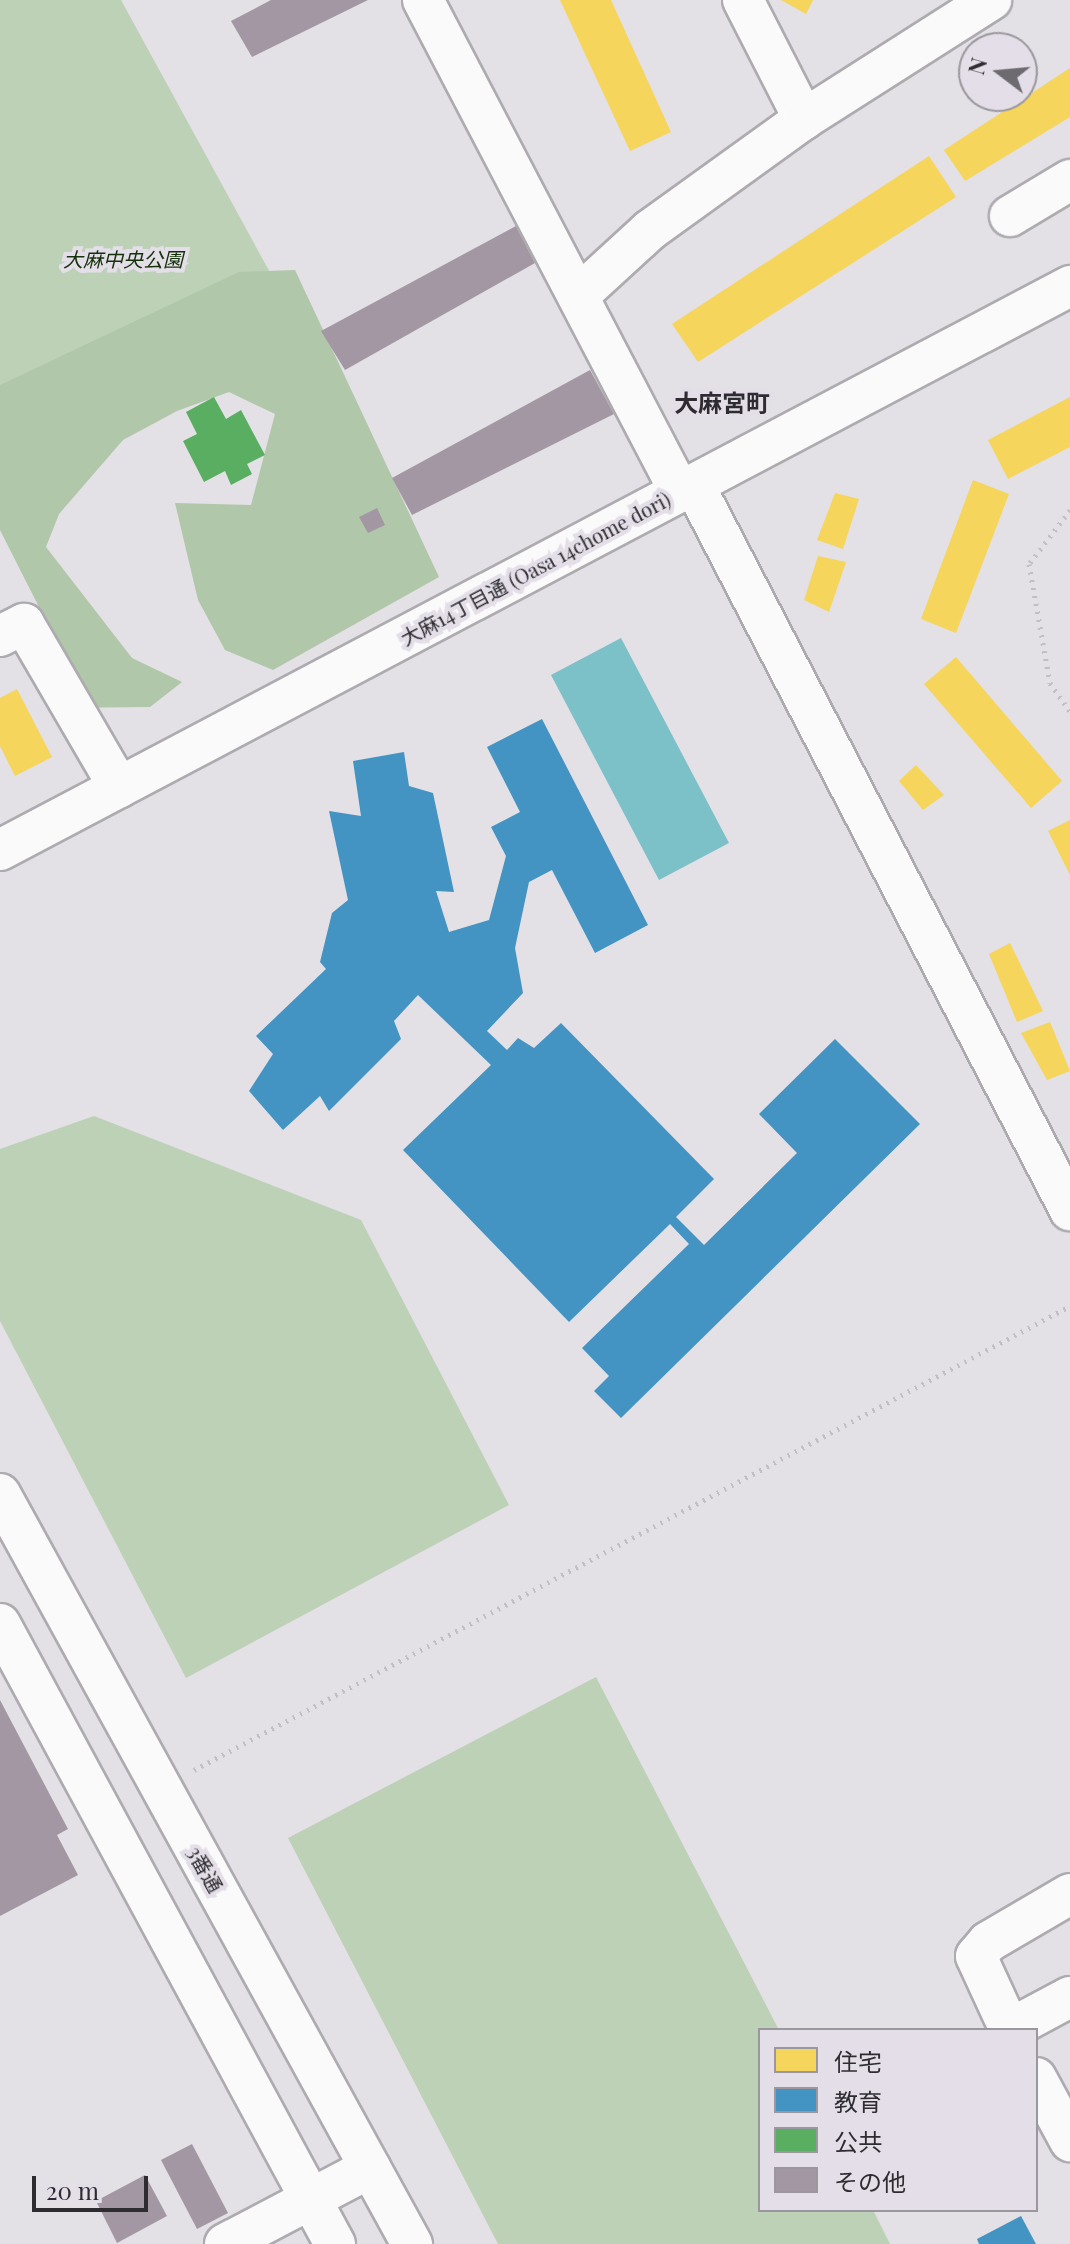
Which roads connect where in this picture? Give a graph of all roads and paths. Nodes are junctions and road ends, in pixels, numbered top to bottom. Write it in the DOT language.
graph roads {
  1 [pos="423,0"];
  2 [pos="743,0"];
  3 [pos="991,0"];
  4 [pos="804,119"];
  5 [pos="1070,180"];
  6 [pos="1010,216"];
  7 [pos="1070,286"];
  8 [pos="578,296"];
  9 [pos="687,488"];
  10 [pos="1070,510"];
  11 [pos="0,636"];
  12 [pos="1070,712"];
  13 [pos="119,787"];
  14 [pos="0,850"];
  15 [pos="1070,1210"];
  16 [pos="1070,1306"];
  17 [pos="0,1494"];
  18 [pos="0,1624"];
  19 [pos="161,1787"];
  20 [pos="1070,1894"];
  21 [pos="1070,1997"];
  22 [pos="1010,2028"];
  23 [pos="1012,2028"];
  24 [pos="1038,2082"];
  25 [pos="1070,2141"];
  26 [pos="370,2168"];
  27 [pos="311,2199"];
  28 [pos="225,2244"];
  29 [pos="335,2244"];
  30 [pos="412,2244"];
  1 -- 8 [label="street"];
  2 -- 4 [label="street"];
  3 -- 4 [label="street"];
  4 -- 8 [label="street"];
  5 -- 6 [label="street"];
  7 -- 9 [label="street, 大麻14丁目通 (Oasa 14chome dori)"];
  8 -- 9 [label="street"];
  9 -- 13 [label="street, 大麻14丁目通 (Oasa 14chome dori)"];
  9 -- 15 [label="street"];
  10 -- 12 [label="path"];
  11 -- 13 [label="street"];
  13 -- 14 [label="street, 大麻14丁目通 (Oasa 14chome dori)"];
  16 -- 19 [label="path"];
  17 -- 19 [label="street, 3番通"];
  18 -- 27 [label="street"];
  19 -- 26 [label="street, 3番通"];
  20 -- 22 [label="street"];
  21 -- 23 [label="street"];
  24 -- 25 [label="street"];
  26 -- 27 [label="street"];
  26 -- 30 [label="street, 3番通"];
  27 -- 28 [label="street"];
  27 -- 29 [label="street"];
}
